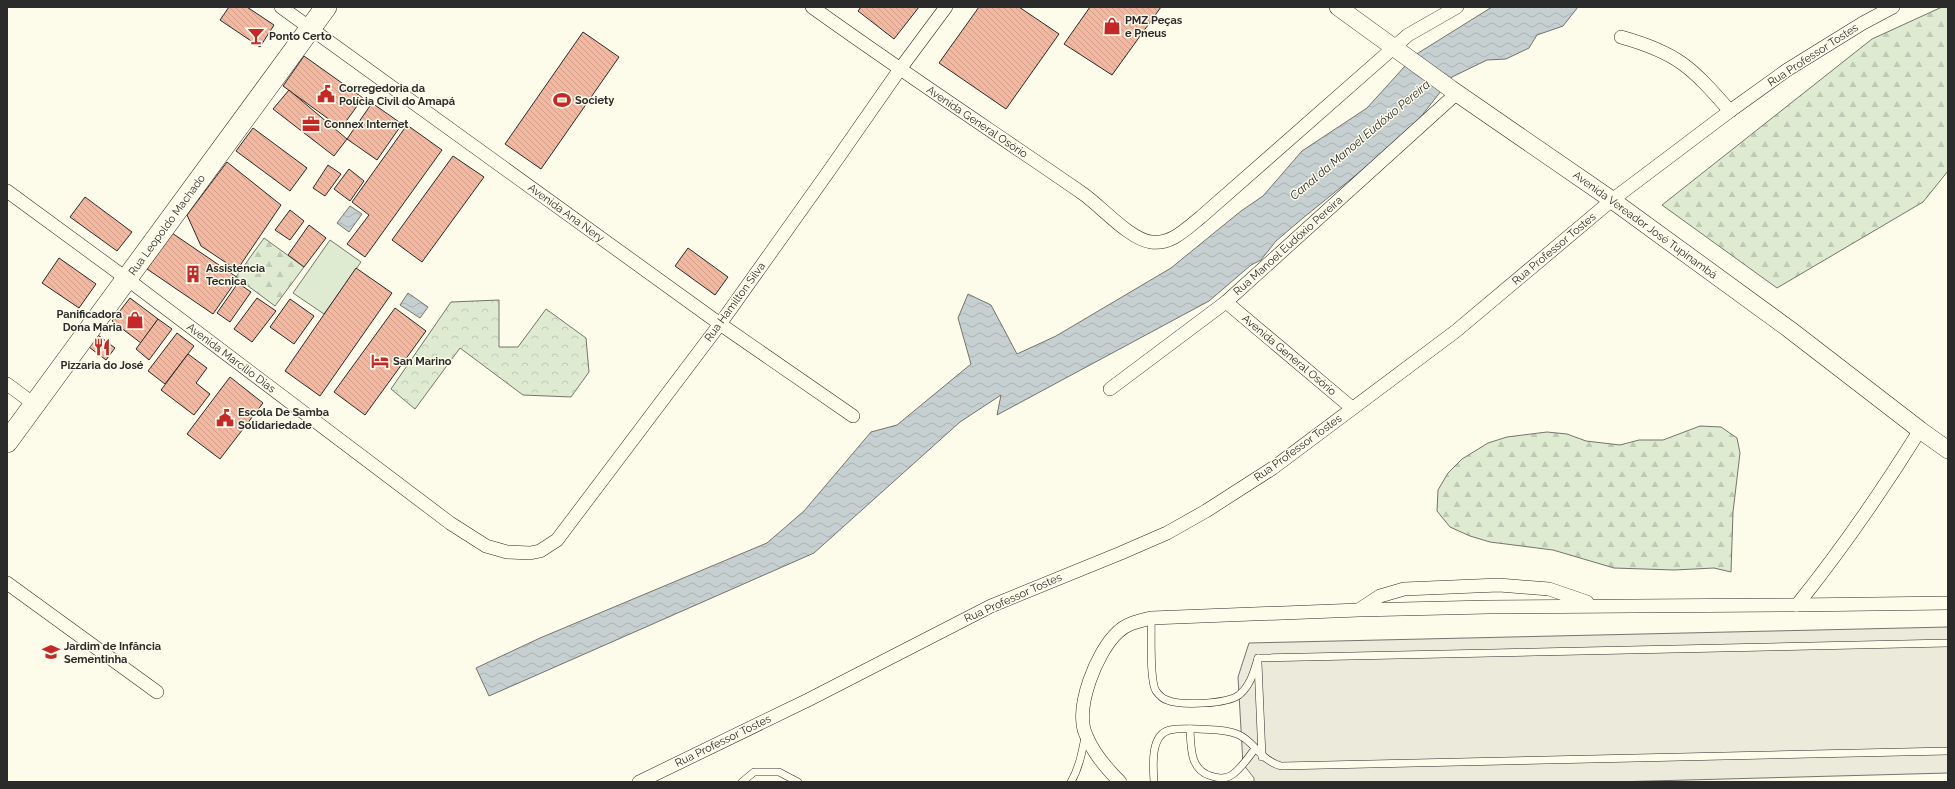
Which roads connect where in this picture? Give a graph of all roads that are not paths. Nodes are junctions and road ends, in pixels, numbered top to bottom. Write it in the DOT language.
graph roads {
  1 [pos="280,7"];
  2 [pos="326,7"];
  3 [pos="812,7"];
  4 [pos="946,7"];
  5 [pos="1338,7"];
  6 [pos="1456,7"];
  7 [pos="1893,7"];
  8 [pos="310,28"];
  9 [pos="1621,37"];
  10 [pos="1400,52"];
  11 [pos="900,69"];
  12 [pos="1454,91"];
  13 [pos="1730,111"];
  14 [pos="7,192"];
  15 [pos="1612,200"];
  16 [pos="127,279"];
  17 [pos="1226,302"];
  18 [pos="720,324"];
  19 [pos="7,384"];
  20 [pos="1110,389"];
  21 [pos="34,404"];
  22 [pos="1352,408"];
  23 [pos="853,416"];
  24 [pos="1920,430"];
  25 [pos="7,442"];
  26 [pos="1948,450"];
  27 [pos="495,549"];
  28 [pos="7,582"];
  29 [pos="1948,603"];
  30 [pos="1597,605"];
  31 [pos="1797,605"];
  32 [pos="1359,610"];
  33 [pos="1151,618"];
  34 [pos="1948,643"];
  35 [pos="1258,658"];
  36 [pos="157,692"];
  37 [pos="1190,729"];
  38 [pos="1085,735"];
  39 [pos="1255,749"];
  40 [pos="1948,751"];
  41 [pos="1262,757"];
  42 [pos="639,782"];
  43 [pos="742,782"];
  44 [pos="798,782"];
  45 [pos="1071,782"];
  46 [pos="1120,782"];
  47 [pos="1154,782"];
  1 -- 8 [label="street, Avenida Ana Nery"];
  2 -- 8 [label="main road, Rua Leopoldo Machado"];
  3 -- 11 [label="street, Avenida General Osório"];
  4 -- 11 [label="street, Rua Hamilton Silva"];
  5 -- 10 [label="street, Avenida Vereador José Tupinambá"];
  6 -- 10 [label="street"];
  7 -- 13 [label="street, Rua Professor Tostes"];
  8 -- 16 [label="main road, Rua Leopoldo Machado"];
  8 -- 18 [label="street, Avenida Ana Nery"];
  9 -- 13 [label="street"];
  10 -- 11 [label="street, Avenida General Osório"];
  10 -- 12 [label="street, Avenida Vereador José Tupinambá"];
  11 -- 18 [label="street, Rua Hamilton Silva"];
  12 -- 15 [label="street, Avenida Vereador José Tupinambá"];
  12 -- 17 [label="street, Rua Manoel Eudóxio Pereira"];
  13 -- 15 [label="street, Rua Professor Tostes"];
  14 -- 16 [label="street, Avenida Marcílio Dias"];
  15 -- 22 [label="street, Rua Professor Tostes"];
  15 -- 24 [label="street, Avenida Vereador José Tupinambá"];
  16 -- 21 [label="main road, Rua Leopoldo Machado"];
  16 -- 27 [label="street, Avenida Marcílio Dias"];
  17 -- 20 [label="street, Rua Manoel Eudóxio Pereira"];
  17 -- 22 [label="street, Avenida General Osório"];
  18 -- 23 [label="street, Avenida Ana Nery"];
  18 -- 27 [label="street, Rua Hamilton Silva"];
  19 -- 21 [label="street"];
  21 -- 25 [label="main road, Rua Leopoldo Machado"];
  22 -- 42 [label="street, Rua Professor Tostes"];
  24 -- 26 [label="street, Avenida Vereador José Tupinambá"];
  24 -- 31 [label="street"];
  28 -- 36 [label="street"];
  29 -- 31 [label="street"];
  30 -- 31 [label="street"];
  30 -- 32 [label="street"];
  30 -- 32 [label="street"];
  32 -- 33 [label="street"];
  33 -- 35 [label="lane"];
  33 -- 38 [label="street"];
  34 -- 35 [label="lane"];
  35 -- 41 [label="lane"];
  37 -- 39 [label="lane"];
  37 -- 39 [label="lane"];
  37 -- 47 [label="lane"];
  38 -- 45 [label="lane"];
  38 -- 46 [label="street"];
  39 -- 41 [label="lane"];
  40 -- 41 [label="lane"];
  43 -- 44 [label="lane"];
}
